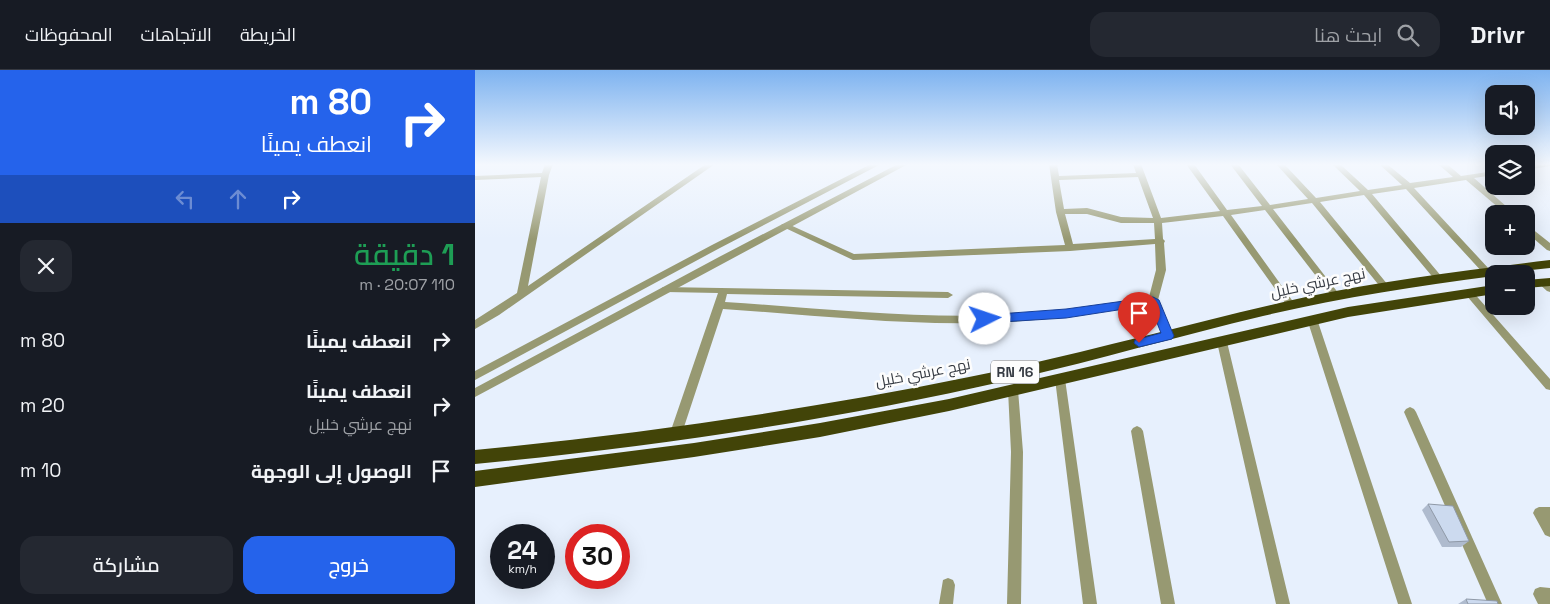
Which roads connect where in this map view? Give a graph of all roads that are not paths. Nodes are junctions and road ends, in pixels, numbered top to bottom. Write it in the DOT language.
graph roads {
  1 [pos="542,189"];
  2 [pos="675,189"];
  3 [pos="828,189"];
  4 [pos="856,189"];
  5 [pos="1057,189"];
  6 [pos="1146,189"];
  7 [pos="1208,189"];
  8 [pos="1254,189"];
  9 [pos="1303,189"];
  10 [pos="1363,189"];
  11 [pos="1388,189"];
  12 [pos="1411,189"];
  13 [pos="1482,189"];
  14 [pos="1366,192"];
  15 [pos="1314,200"];
  16 [pos="1501,205"];
  17 [pos="1268,207"];
  18 [pos="1060,212"];
  19 [pos="1225,213"];
  20 [pos="1158,221"];
  21 [pos="785,226"];
  22 [pos="1535,235"];
  23 [pos="1161,241"];
  24 [pos="1070,248"];
  25 [pos="1550,248"];
  26 [pos="1550,264"];
  27 [pos="1535,266"];
  28 [pos="1485,270"];
  29 [pos="1485,272"];
  30 [pos="1439,279"];
  31 [pos="1385,287"];
  32 [pos="666,289"];
  33 [pos="724,290"];
  34 [pos="1485,290"];
  35 [pos="1469,293"];
  36 [pos="522,294"];
  37 [pos="948,295"];
  38 [pos="1336,296"];
  39 [pos="1153,300"];
  40 [pos="1291,305"];
  41 [pos="719,306"];
  42 [pos="1313,322"];
  43 [pos="475,325"];
  44 [pos="1168,336"];
  45 [pos="1222,342"];
  46 [pos="475,376"];
  47 [pos="1060,379"];
  48 [pos="1550,386"];
  49 [pos="1013,390"];
  50 [pos="475,392"];
  51 [pos="1410,412"];
  52 [pos="1137,431"];
  53 [pos="676,433"];
  54 [pos="475,457"];
  55 [pos="475,479"];
  56 [pos="1550,512"];
  57 [pos="1550,531"];
  58 [pos="948,585"];
  59 [pos="1550,594"];
  60 [pos="946,604"];
  61 [pos="1014,604"];
  62 [pos="1090,604"];
  63 [pos="1168,604"];
  64 [pos="1283,604"];
  65 [pos="1405,604"];
  66 [pos="1495,604"];
  67 [pos="1545,604"];
  1 -- 36 [label="street"];
  2 -- 36 [label="street"];
  3 -- 46 [label="street"];
  4 -- 21 [label="street"];
  5 -- 18 [label="street"];
  6 -- 20 [label="street"];
  7 -- 19 [label="street"];
  8 -- 17 [label="street"];
  9 -- 15 [label="street"];
  10 -- 14 [label="street"];
  11 -- 14 [label="street"];
  12 -- 28 [label="street"];
  13 -- 16 [label="street"];
  14 -- 15 [label="street"];
  14 -- 30 [label="street"];
  15 -- 17 [label="street"];
  15 -- 31 [label="street"];
  17 -- 19 [label="street"];
  17 -- 38 [label="street"];
  18 -- 20 [label="street"];
  18 -- 24 [label="street"];
  19 -- 20 [label="street"];
  19 -- 40 [label="street"];
  20 -- 23 [label="street"];
  21 -- 24 [label="street"];
  21 -- 32 [label="street"];
  22 -- 25 [label="street"];
  23 -- 24 [label="street"];
  23 -- 39 [label="street"];
  26 -- 27 [label="highway, نهج عرشي خليل / RN 16"];
  29 -- 30 [label="highway, نهج عرشي خليل / RN 16"];
  30 -- 31 [label="highway, نهج عرشي خليل / RN 16"];
  31 -- 38 [label="highway, نهج عرشي خليل / RN 16"];
  32 -- 33 [label="street"];
  32 -- 50 [label="street"];
  33 -- 37 [label="street"];
  33 -- 41 [label="street"];
  34 -- 35 [label="highway, RN 16"];
  35 -- 42 [label="highway, RN 16"];
  35 -- 48 [label="street"];
  36 -- 43 [label="street"];
  38 -- 40 [label="highway, نهج عرشي خليل / RN 16"];
  39 -- 41 [label="street"];
  39 -- 44 [label="street"];
  40 -- 44 [label="highway, نهج عرشي خليل / RN 16"];
  41 -- 53 [label="street"];
  42 -- 45 [label="highway, RN 16"];
  42 -- 65 [label="street"];
  44 -- 53 [label="highway, نهج عرشي خليل / RN 16"];
  45 -- 47 [label="highway, RN 16"];
  45 -- 64 [label="street"];
  47 -- 49 [label="highway, RN 16"];
  47 -- 62 [label="street"];
  49 -- 55 [label="highway, RN 16"];
  49 -- 61 [label="street"];
  51 -- 66 [label="street"];
  52 -- 63 [label="street"];
  53 -- 54 [label="highway, نهج عرشي خليل / RN 16"];
  56 -- 57 [label="street"];
  58 -- 60 [label="street"];
  59 -- 67 [label="street"];
}
